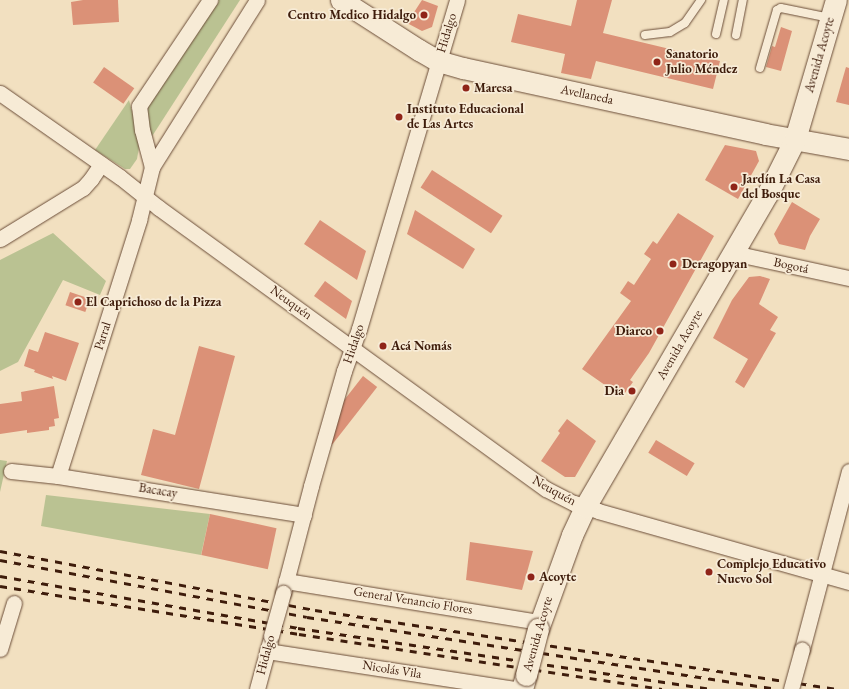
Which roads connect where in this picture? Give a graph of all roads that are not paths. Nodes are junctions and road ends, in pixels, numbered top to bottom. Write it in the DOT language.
graph roads {
  1 [pos="210,0"];
  2 [pos="257,0"];
  3 [pos="341,0"];
  4 [pos="457,0"];
  5 [pos="701,0"];
  6 [pos="724,0"];
  7 [pos="743,0"];
  8 [pos="834,5"];
  9 [pos="716,34"];
  10 [pos="645,35"];
  11 [pos="736,35"];
  12 [pos="438,61"];
  13 [pos="760,68"];
  14 [pos="0,93"];
  15 [pos="795,139"];
  16 [pos="849,149"];
  17 [pos="101,164"];
  18 [pos="152,166"];
  19 [pos="146,196"];
  20 [pos="0,239"];
  21 [pos="733,253"];
  22 [pos="849,278"];
  23 [pos="353,348"];
  24 [pos="11,471"];
  25 [pos="849,471"];
  26 [pos="58,476"];
  27 [pos="585,506"];
  28 [pos="304,515"];
  29 [pos="821,574"];
  30 [pos="849,582"];
  31 [pos="284,587"];
  32 [pos="14,603"];
  33 [pos="539,625"];
  34 [pos="269,643"];
  35 [pos="0,649"];
  36 [pos="521,684"];
  37 [pos="257,689"];
  38 [pos="791,689"];
  1 -- 18 [label="street"];
  2 -- 18 [label="street"];
  3 -- 12 [label="main road, Avellaneda"];
  4 -- 12 [label="street, Hidalgo"];
  5 -- 10 [label="lane"];
  6 -- 9 [label="lane"];
  7 -- 11 [label="lane"];
  8 -- 13 [label="lane"];
  8 -- 15 [label="main road, Avenida Acoyte"];
  12 -- 15 [label="main road, Avellaneda"];
  12 -- 23 [label="street, Hidalgo"];
  14 -- 17 [label="street, Neuquén"];
  15 -- 16 [label="main road, Avellaneda"];
  15 -- 21 [label="main road, Avenida Acoyte"];
  17 -- 19 [label="street, Neuquén"];
  17 -- 20 [label="street"];
  18 -- 19 [label="street, Parral"];
  19 -- 23 [label="street, Neuquén"];
  19 -- 26 [label="street, Parral"];
  21 -- 22 [label="street, Bogotá"];
  21 -- 27 [label="main road, Avenida Acoyte"];
  23 -- 27 [label="street, Neuquén"];
  23 -- 28 [label="street, Hidalgo"];
  24 -- 26 [label="street, Bacacay"];
  25 -- 29 [label="street"];
  26 -- 28 [label="street, Bacacay"];
  27 -- 29 [label="street, Neuquén"];
  27 -- 33 [label="main road, Avenida Acoyte"];
  28 -- 31 [label="street, Hidalgo"];
  29 -- 30 [label="street, Neuquén"];
  29 -- 38 [label="street, bridge"];
  31 -- 33 [label="street, General Venancio Flores"];
  31 -- 34 [label="street, Hidalgo, bridge"];
  32 -- 35 [label="street"];
  33 -- 36 [label="main road, Avenida Acoyte, bridge"];
  34 -- 36 [label="street, Nicolás Vila"];
  34 -- 37 [label="street, Hidalgo"];
}
